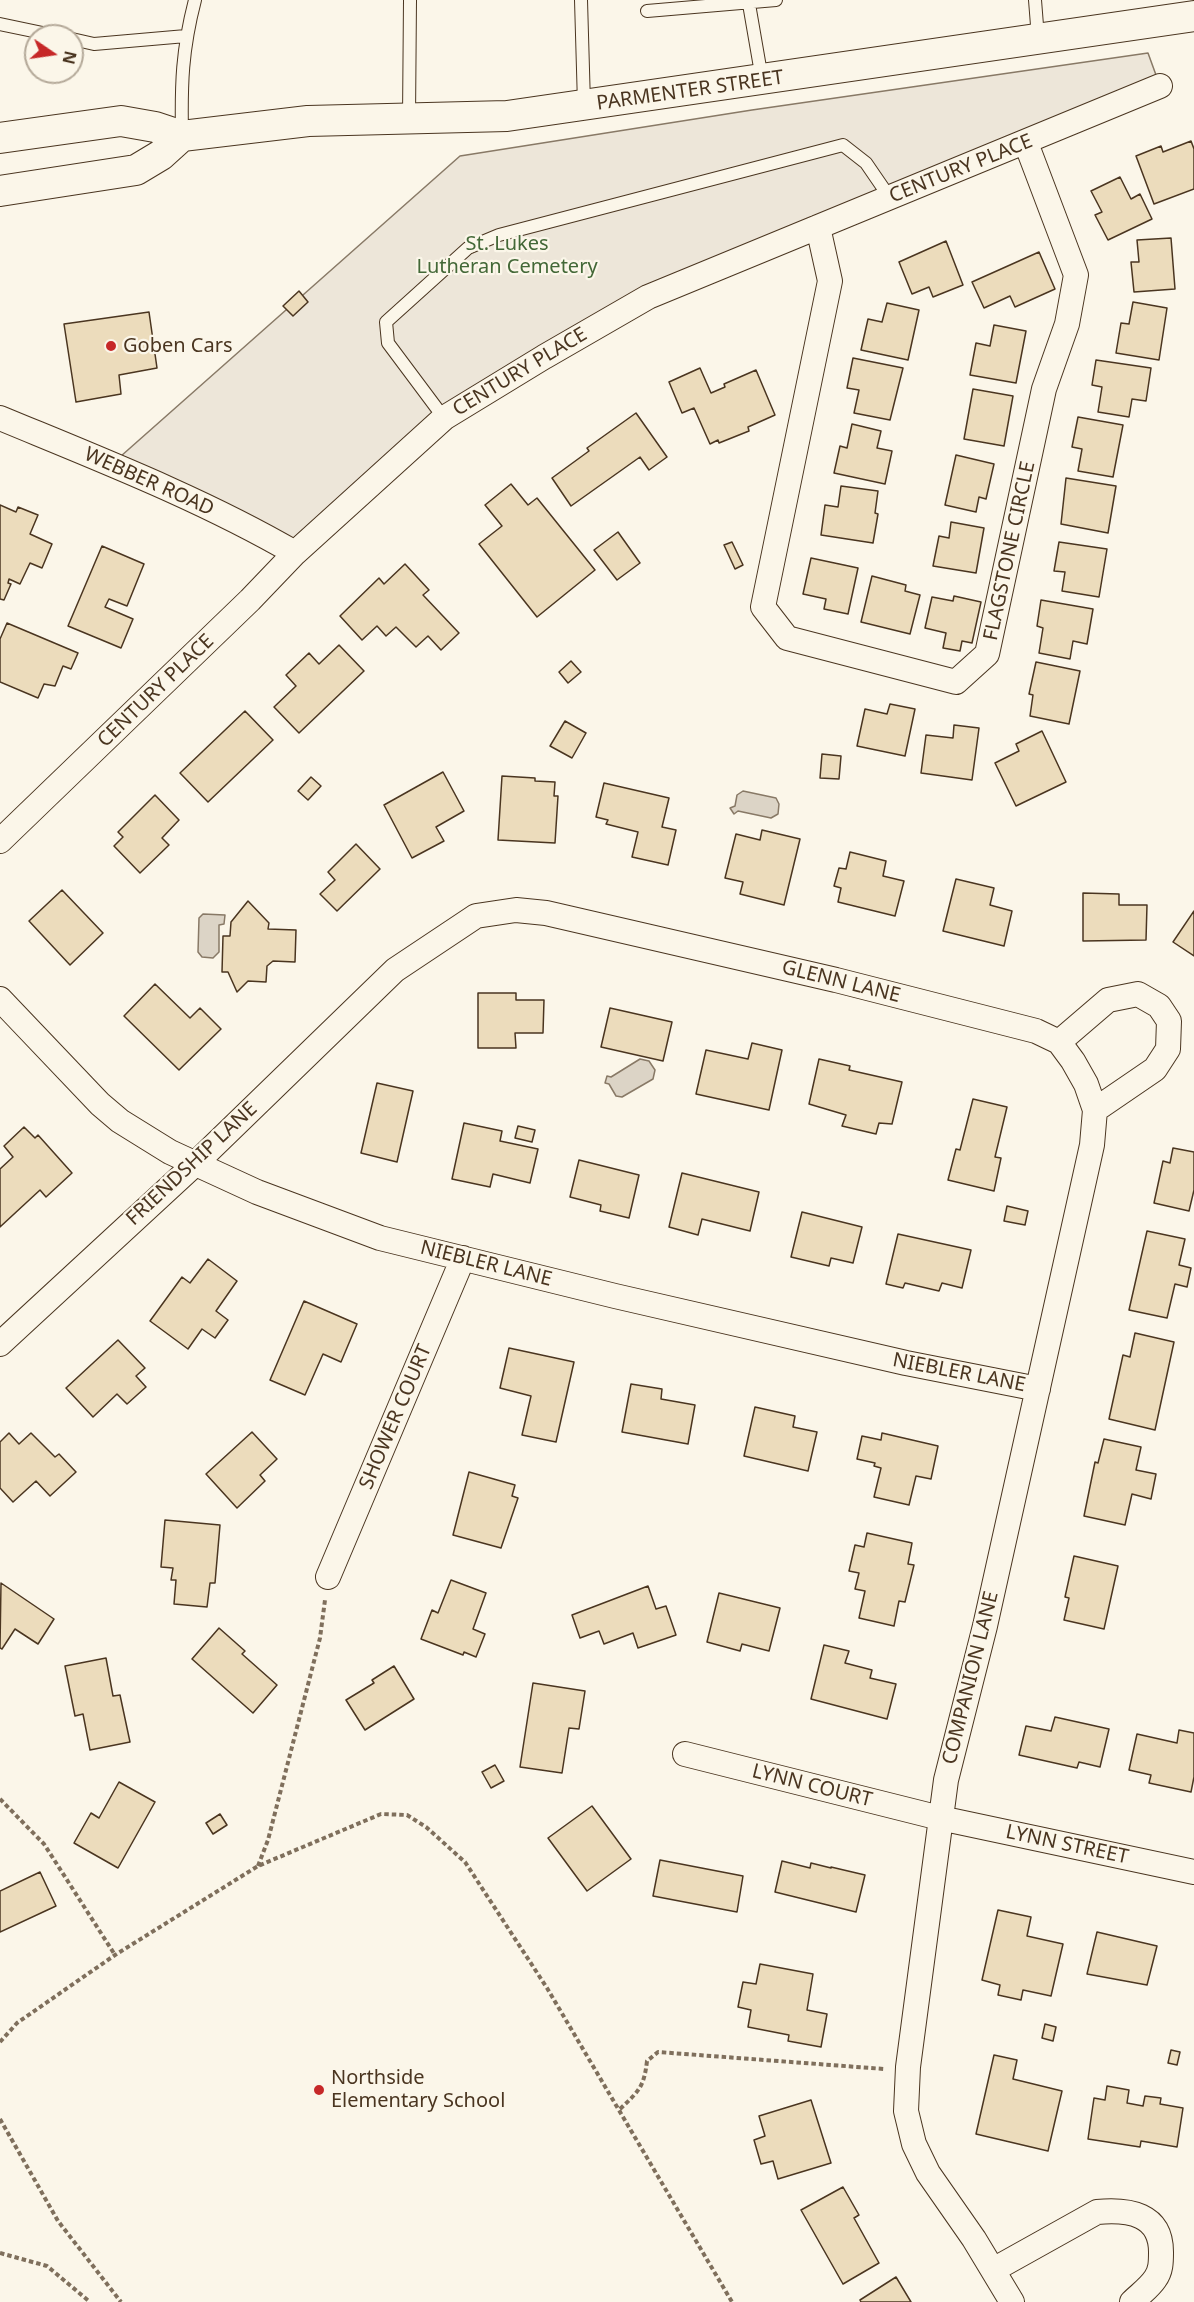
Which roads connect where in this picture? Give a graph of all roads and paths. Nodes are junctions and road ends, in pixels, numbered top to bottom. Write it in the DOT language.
graph roads {
  1 [pos="195,0"];
  2 [pos="410,0"];
  3 [pos="581,0"];
  4 [pos="774,0"];
  5 [pos="1035,0"];
  6 [pos="749,4"];
  7 [pos="647,11"];
  8 [pos="1194,16"];
  9 [pos="0,24"];
  10 [pos="24,29"];
  11 [pos="186,36"];
  12 [pos="1038,40"];
  13 [pos="84,42"];
  14 [pos="762,80"];
  15 [pos="1160,86"];
  16 [pos="584,106"];
  17 [pos="409,118"];
  18 [pos="182,136"];
  19 [pos="0,138"];
  20 [pos="1026,142"];
  21 [pos="0,191"];
  22 [pos="890,198"];
  23 [pos="819,227"];
  24 [pos="0,418"];
  25 [pos="444,418"];
  26 [pos="295,553"];
  27 [pos="0,841"];
  28 [pos="383,982"];
  29 [pos="0,999"];
  30 [pos="1059,1042"];
  31 [pos="1095,1110"];
  32 [pos="195,1164"];
  33 [pos="463,1258"];
  34 [pos="0,1344"];
  35 [pos="1038,1389"];
  36 [pos="328,1576"];
  37 [pos="685,1754"];
  38 [pos="0,1799"];
  39 [pos="940,1818"];
  40 [pos="258,1866"];
  41 [pos="1194,1872"];
  42 [pos="115,1955"];
  43 [pos="0,2043"];
  44 [pos="908,2067"];
  45 [pos="620,2109"];
  46 [pos="0,2119"];
  47 [pos="0,2253"];
  48 [pos="993,2270"];
  49 [pos="90,2302"];
  50 [pos="121,2302"];
  51 [pos="732,2302"];
  52 [pos="1012,2302"];
  53 [pos="1132,2302"];
  1 -- 11 [label="lane"];
  2 -- 17 [label="lane"];
  3 -- 16 [label="lane"];
  4 -- 6 [label="lane"];
  5 -- 12 [label="lane"];
  6 -- 7 [label="lane"];
  6 -- 14 [label="lane"];
  8 -- 12 [label="street, PARMENTER STREET"];
  9 -- 10 [label="lane"];
  11 -- 13 [label="lane"];
  11 -- 18 [label="lane"];
  12 -- 14 [label="street, PARMENTER STREET"];
  14 -- 16 [label="street, PARMENTER STREET"];
  15 -- 20 [label="street, CENTURY PLACE"];
  16 -- 17 [label="street, PARMENTER STREET"];
  17 -- 18 [label="street, PARMENTER STREET"];
  18 -- 19 [label="street, PARMENTER STREET"];
  18 -- 21 [label="street"];
  20 -- 22 [label="street, CENTURY PLACE"];
  20 -- 23 [label="street, FLAGSTONE CIRCLE"];
  22 -- 23 [label="street, CENTURY PLACE"];
  22 -- 25 [label="lane"];
  23 -- 25 [label="street, CENTURY PLACE"];
  24 -- 26 [label="street, WEBBER ROAD"];
  25 -- 26 [label="street, CENTURY PLACE"];
  26 -- 27 [label="street, CENTURY PLACE"];
  28 -- 30 [label="street, GLENN LANE"];
  28 -- 32 [label="street, FRIENDSHIP LANE"];
  29 -- 32 [label="street, NIEBLER LANE"];
  30 -- 31 [label="street, COMPANION LANE"];
  30 -- 31 [label="street"];
  31 -- 35 [label="street, COMPANION LANE"];
  32 -- 33 [label="street, NIEBLER LANE"];
  32 -- 34 [label="street, FRIENDSHIP LANE"];
  33 -- 35 [label="street, NIEBLER LANE"];
  33 -- 36 [label="street, SHOWER COURT"];
  35 -- 39 [label="street, COMPANION LANE"];
  36 -- 40 [label="path"];
  37 -- 39 [label="street, LYNN COURT"];
  38 -- 42 [label="path"];
  39 -- 41 [label="street, LYNN STREET"];
  39 -- 44 [label="street, COMPANION LANE"];
  40 -- 42 [label="path"];
  40 -- 45 [label="path"];
  42 -- 43 [label="path"];
  44 -- 45 [label="path"];
  44 -- 48 [label="street, COMPANION LANE"];
  45 -- 51 [label="path"];
  46 -- 50 [label="path"];
  47 -- 49 [label="path"];
  48 -- 52 [label="street, COMPANION LANE"];
  48 -- 53 [label="street"];
}
